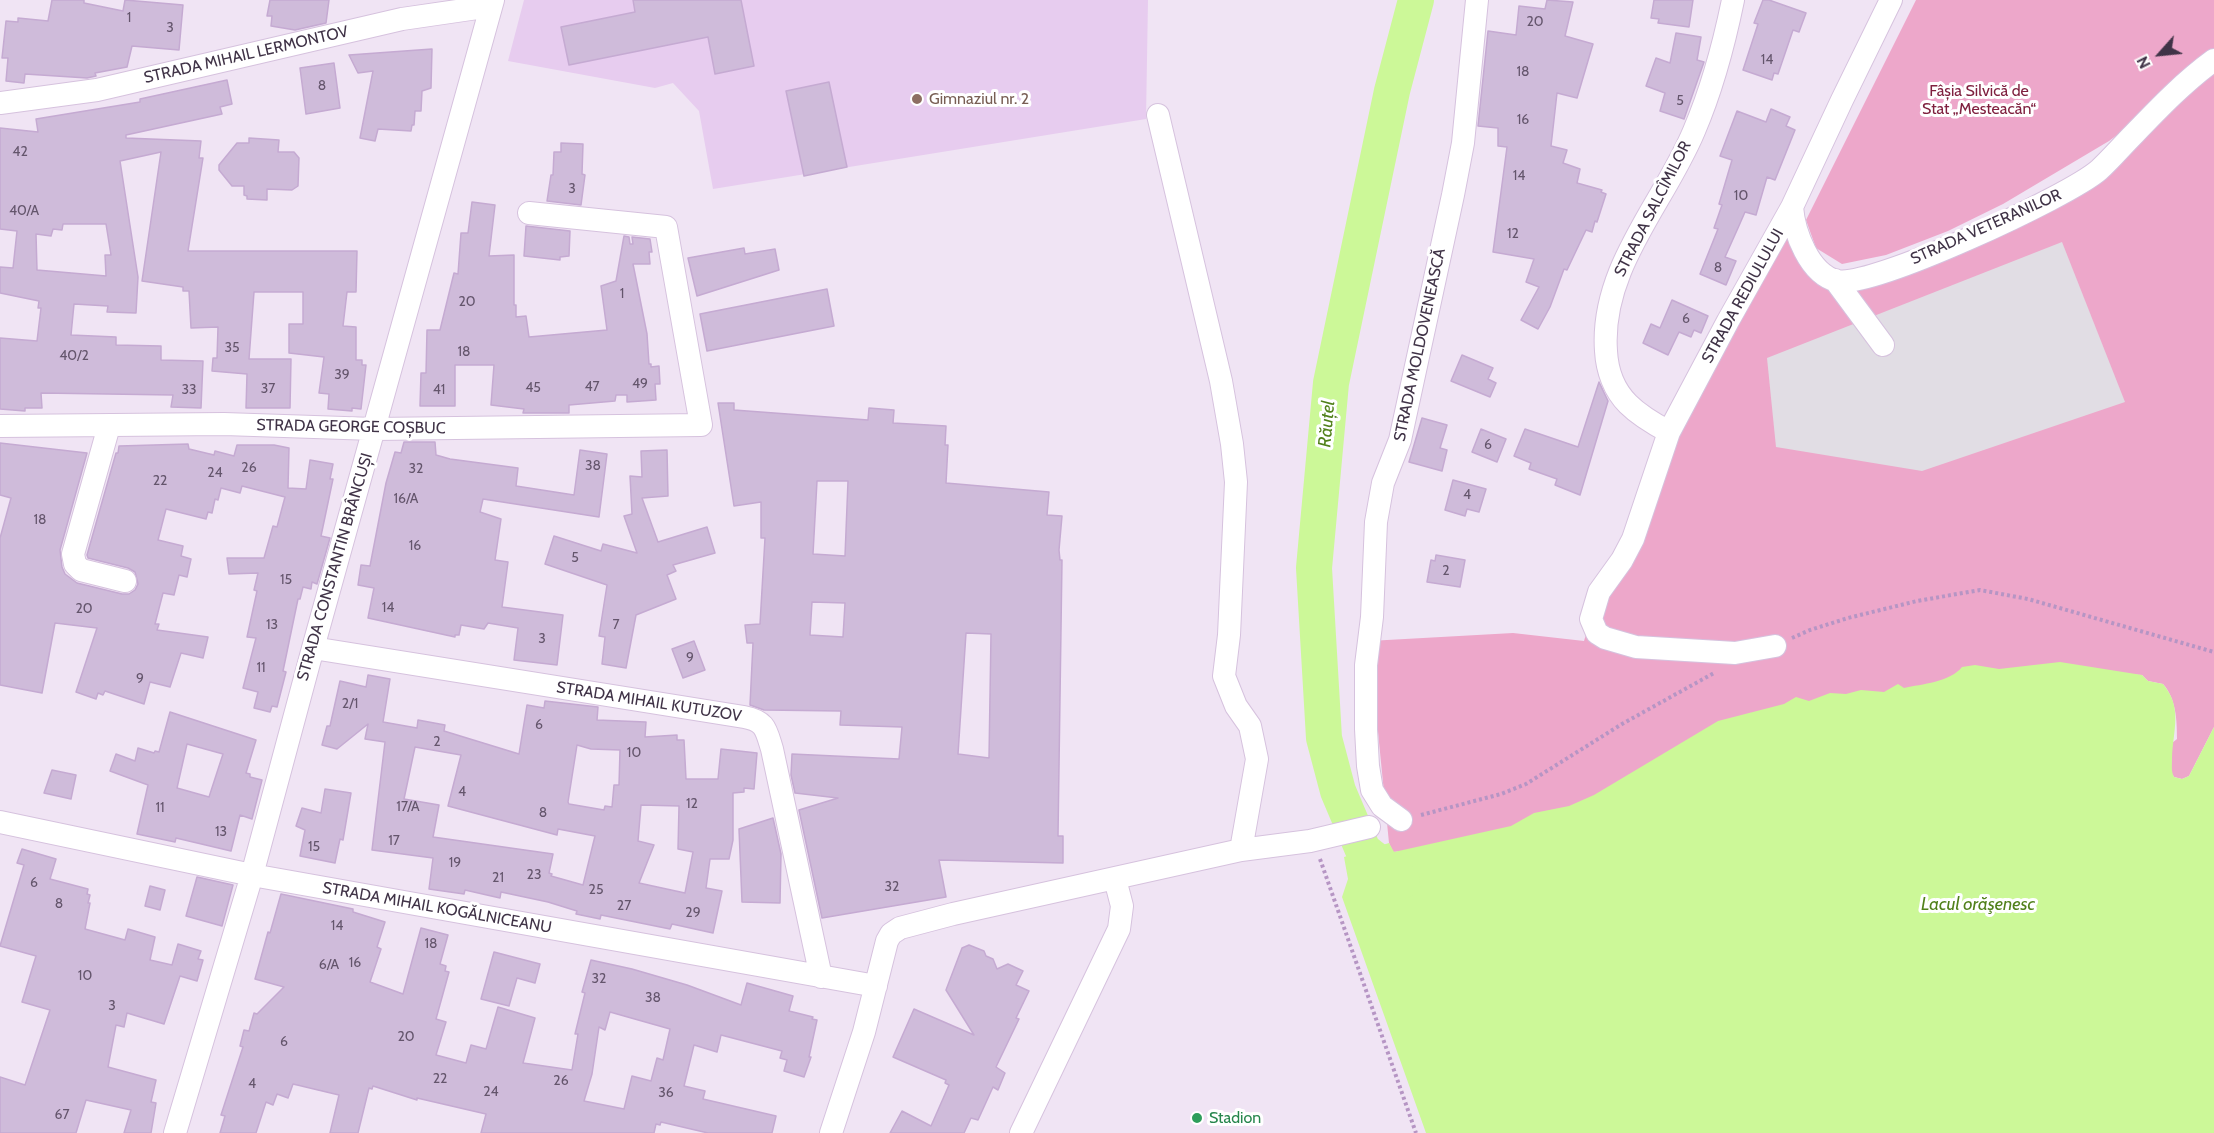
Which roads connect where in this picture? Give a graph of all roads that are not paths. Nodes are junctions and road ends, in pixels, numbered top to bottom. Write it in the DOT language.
graph roads {
  1 [pos="1478,0"];
  2 [pos="1733,0"];
  3 [pos="1891,0"];
  4 [pos="492,3"];
  5 [pos="2214,60"];
  6 [pos="0,102"];
  7 [pos="1158,115"];
  8 [pos="1792,207"];
  9 [pos="529,213"];
  10 [pos="1835,280"];
  11 [pos="1883,345"];
  12 [pos="0,426"];
  13 [pos="109,426"];
  14 [pos="374,429"];
  15 [pos="1669,432"];
  16 [pos="125,581"];
  17 [pos="1775,646"];
  18 [pos="313,648"];
  19 [pos="1401,820"];
  20 [pos="0,822"];
  21 [pos="1369,827"];
  22 [pos="1241,850"];
  23 [pos="252,875"];
  24 [pos="1115,879"];
  25 [pos="821,977"];
  26 [pos="876,986"];
  27 [pos="175,1133"];
  28 [pos="831,1133"];
  29 [pos="1021,1133"];
  1 -- 19 [label="street, STRADA MOLDOVENEASCĂ"];
  2 -- 15 [label="street, STRADA SALCÎMILOR"];
  3 -- 8 [label="street, STRADA REDIULULUI"];
  4 -- 6 [label="street, STRADA MIHAIL LERMONTOV"];
  4 -- 14 [label="street, STRADA CONSTANTIN BRÂNCUȘI"];
  5 -- 10 [label="street, STRADA VETERANILOR"];
  7 -- 22 [label="street"];
  8 -- 10 [label="street"];
  8 -- 15 [label="street, STRADA REDIULULUI"];
  9 -- 14 [label="street, STRADA GEORGE COȘBUC"];
  10 -- 11 [label="street"];
  12 -- 13 [label="street, STRADA GEORGE COȘBUC"];
  13 -- 14 [label="street, STRADA GEORGE COȘBUC"];
  13 -- 16 [label="street"];
  14 -- 18 [label="street, STRADA CONSTANTIN BRÂNCUȘI"];
  15 -- 17 [label="street, STRADA REDIULULUI"];
  18 -- 23 [label="street, STRADA CONSTANTIN BRÂNCUȘI"];
  18 -- 25 [label="street, STRADA MIHAIL KUTUZOV"];
  20 -- 23 [label="street, STRADA MIHAIL KOGĂLNICEANU"];
  21 -- 22 [label="street"];
  22 -- 24 [label="street"];
  23 -- 25 [label="street, STRADA MIHAIL KOGĂLNICEANU"];
  23 -- 27 [label="street, STRADA CONSTANTIN BRÂNCUȘI"];
  24 -- 26 [label="street"];
  24 -- 29 [label="street"];
  25 -- 26 [label="street, STRADA MIHAIL KOGĂLNICEANU"];
  26 -- 28 [label="street"];
}
